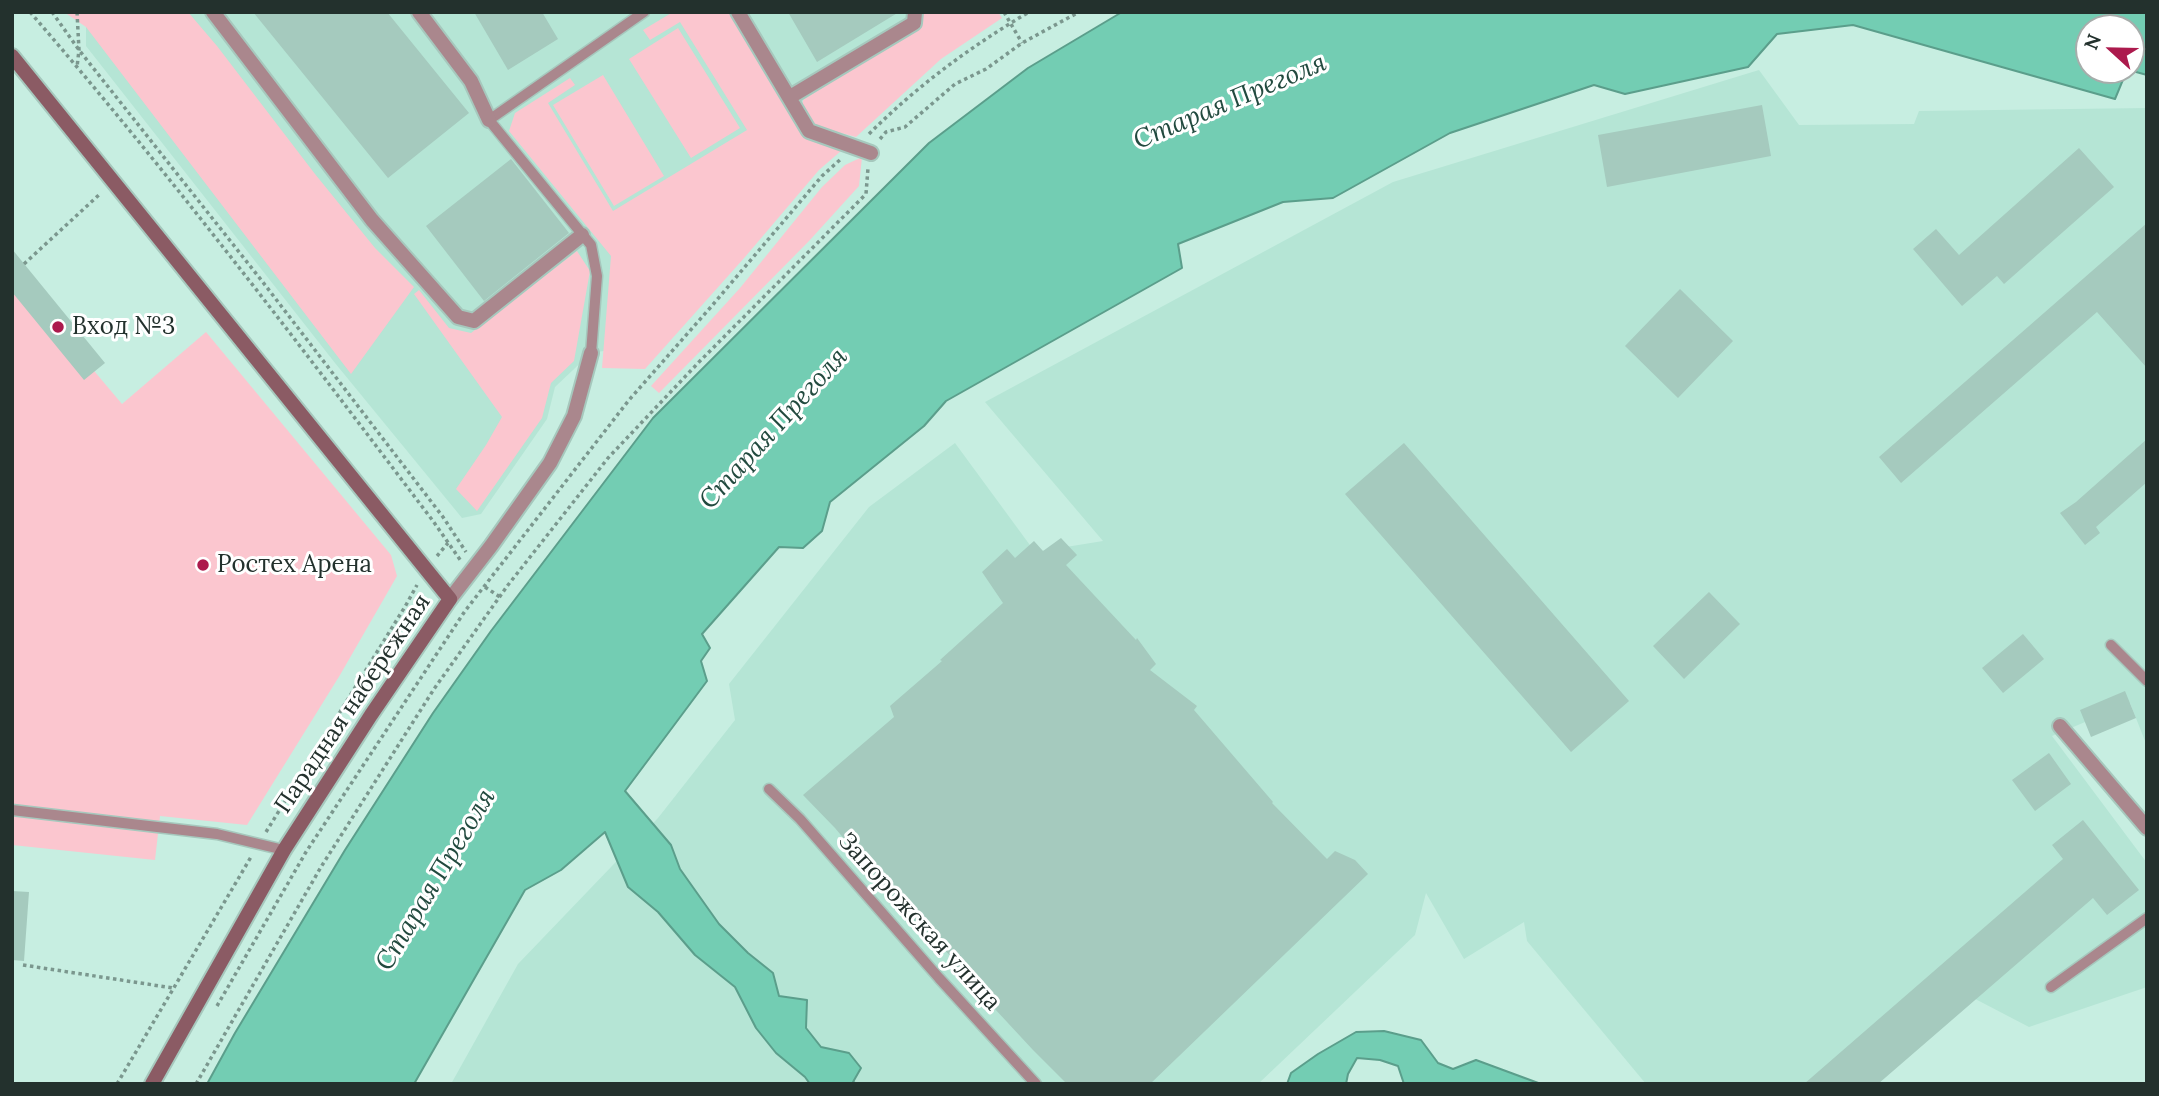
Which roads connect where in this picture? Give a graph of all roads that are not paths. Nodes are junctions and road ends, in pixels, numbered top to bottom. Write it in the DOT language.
graph roads {
  1 [pos="213,12"];
  2 [pos="419,12"];
  3 [pos="644,12"];
  4 [pos="738,12"];
  5 [pos="915,12"];
  6 [pos="12,56"];
  7 [pos="790,97"];
  8 [pos="489,120"];
  9 [pos="871,152"];
  10 [pos="582,235"];
  11 [pos="591,353"];
  12 [pos="450,599"];
  13 [pos="2111,645"];
  14 [pos="2147,681"];
  15 [pos="2060,726"];
  16 [pos="769,789"];
  17 [pos="12,810"];
  18 [pos="2147,828"];
  19 [pos="284,850"];
  20 [pos="2147,918"];
  21 [pos="2051,988"];
  22 [pos="152,1084"];
  23 [pos="1035,1084"];
  1 -- 10 [label="street"];
  2 -- 8 [label="street"];
  3 -- 8 [label="lane"];
  4 -- 7 [label="street"];
  5 -- 7 [label="street"];
  6 -- 12 [label="main road"];
  7 -- 9 [label="street"];
  8 -- 10 [label="lane"];
  10 -- 11 [label="lane"];
  11 -- 12 [label="street, Парадная набережная"];
  12 -- 19 [label="main road, Парадная набережная"];
  13 -- 14 [label="lane"];
  15 -- 18 [label="street"];
  16 -- 23 [label="lane, Запорожская улица"];
  17 -- 19 [label="lane"];
  19 -- 22 [label="main road, Парадная набережная"];
  20 -- 21 [label="lane"];
}
